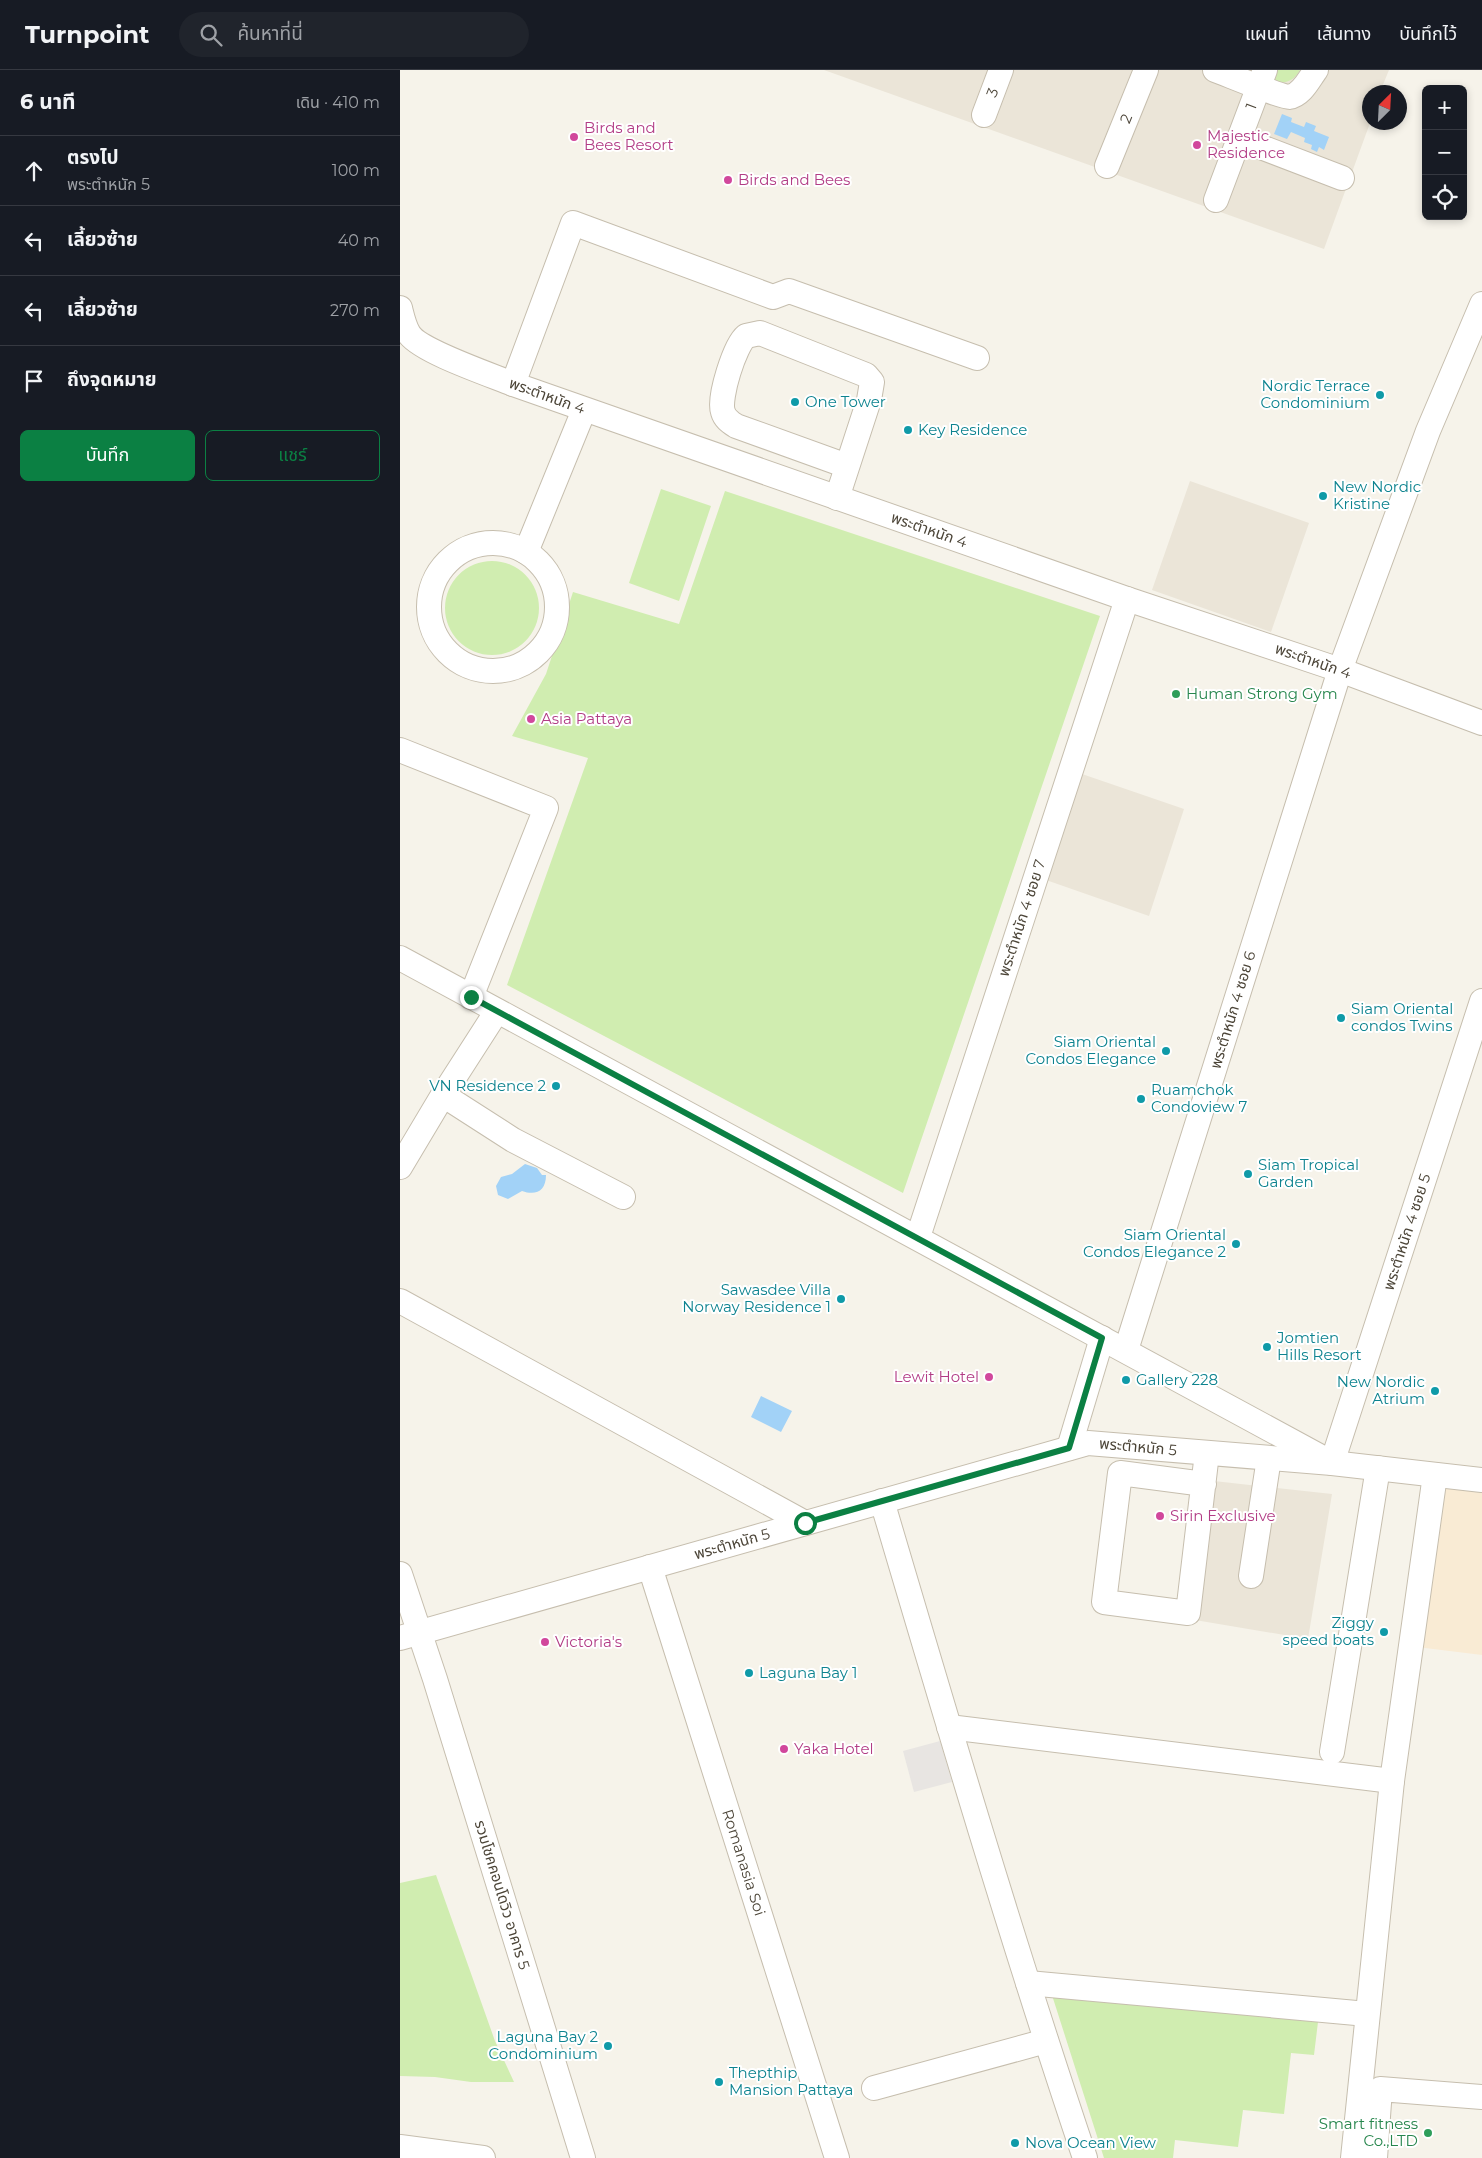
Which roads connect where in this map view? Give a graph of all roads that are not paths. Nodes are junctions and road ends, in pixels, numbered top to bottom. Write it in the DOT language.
graph roads {
  1 [pos="1001,70"];
  2 [pos="1146,70"];
  3 [pos="1215,70"];
  4 [pos="1316,70"];
  5 [pos="1262,78"];
  6 [pos="984,114"];
  7 [pos="1240,139"];
  8 [pos="1107,166"];
  9 [pos="1342,178"];
  10 [pos="1216,200"];
  11 [pos="1482,304"];
  12 [pos="400,308"];
  13 [pos="977,358"];
  14 [pos="513,384"];
  15 [pos="578,408"];
  16 [pos="847,466"];
  17 [pos="837,498"];
  18 [pos="522,550"];
  19 [pos="1127,600"];
  20 [pos="1340,670"];
  21 [pos="1482,722"];
  22 [pos="400,750"];
  23 [pos="400,958"];
  24 [pos="471,997"];
  25 [pos="1482,1001"];
  26 [pos="497,1011"];
  27 [pos="443,1095"];
  28 [pos="400,1166"];
  29 [pos="623,1197"];
  30 [pos="918,1237"];
  31 [pos="400,1301"];
  32 [pos="1102,1338"];
  33 [pos="1126,1350"];
  34 [pos="1069,1448"];
  35 [pos="1207,1453"];
  36 [pos="1269,1458"];
  37 [pos="1332,1463"];
  38 [pos="1378,1468"];
  39 [pos="1435,1475"];
  40 [pos="1482,1480"];
  41 [pos="1204,1484"];
  42 [pos="882,1501"];
  43 [pos="805,1523"];
  44 [pos="650,1567"];
  45 [pos="400,1574"];
  46 [pos="1251,1576"];
  47 [pos="410,1635"];
  48 [pos="949,1727"];
  49 [pos="1332,1752"];
  50 [pos="1392,1781"];
  51 [pos="1028,1983"];
  52 [pos="1368,2014"];
  53 [pos="1046,2042"];
  54 [pos="874,2088"];
  55 [pos="1482,2097"];
  56 [pos="400,2147"];
  57 [pos="483,2158"];
  58 [pos="582,2158"];
  59 [pos="836,2158"];
  60 [pos="1084,2158"];
  61 [pos="1353,2158"];
  62 [pos="1375,2158"];
  1 -- 6 [label="street, 3"];
  2 -- 8 [label="street, 2"];
  3 -- 5 [label="street"];
  4 -- 5 [label="street"];
  5 -- 7 [label="street, 1"];
  7 -- 9 [label="street"];
  7 -- 10 [label="street, 1"];
  11 -- 20 [label="street, พระตำหนัก 4 ซอย 6"];
  12 -- 14 [label="street, พระตำหนัก 4"];
  13 -- 14 [label="street"];
  14 -- 15 [label="street, พระตำหนัก 4"];
  15 -- 17 [label="street, พระตำหนัก 4"];
  15 -- 18 [label="street"];
  16 -- 16 [label="street"];
  16 -- 17 [label="street"];
  17 -- 19 [label="street, พระตำหนัก 4"];
  18 -- 18 [label="street"];
  19 -- 20 [label="street, พระตำหนัก 4"];
  19 -- 30 [label="street, พระตำหนัก 4 ซอย 7"];
  20 -- 21 [label="street, พระตำหนัก 4"];
  20 -- 33 [label="street, พระตำหนัก 4 ซอย 6"];
  22 -- 24 [label="street"];
  23 -- 24 [label="street"];
  24 -- 26 [label="street"];
  25 -- 37 [label="street, พระตำหนัก 4 ซอย 5"];
  26 -- 27 [label="street"];
  26 -- 30 [label="street"];
  27 -- 28 [label="street"];
  27 -- 29 [label="street"];
  30 -- 32 [label="street"];
  31 -- 43 [label="street"];
  32 -- 33 [label="street"];
  32 -- 34 [label="street"];
  33 -- 37 [label="street"];
  34 -- 35 [label="street, พระตำหนัก 5"];
  34 -- 42 [label="street, พระตำหนัก 5"];
  35 -- 36 [label="street, พระตำหนัก 5"];
  35 -- 41 [label="street"];
  36 -- 37 [label="street, พระตำหนัก 5"];
  36 -- 46 [label="street"];
  37 -- 38 [label="street, พระตำหนัก 5"];
  38 -- 39 [label="street, พระตำหนัก 5"];
  38 -- 49 [label="street"];
  39 -- 40 [label="street, พระตำหนัก 5"];
  39 -- 50 [label="street"];
  41 -- 41 [label="street"];
  42 -- 43 [label="street, พระตำหนัก 5"];
  42 -- 48 [label="street"];
  43 -- 44 [label="street, พระตำหนัก 5"];
  44 -- 47 [label="street, พระตำหนัก 5"];
  44 -- 59 [label="street, Romanasia Soi"];
  45 -- 47 [label="street, รวมโชคคอนโดวิว อาคาร 5"];
  47 -- 58 [label="street, รวมโชคคอนโดวิว อาคาร 5"];
  48 -- 50 [label="street"];
  48 -- 51 [label="street"];
  50 -- 52 [label="street"];
  51 -- 52 [label="street"];
  51 -- 53 [label="street"];
  52 -- 61 [label="street"];
  53 -- 54 [label="street"];
  53 -- 60 [label="street"];
  55 -- 62 [label="street"];
  56 -- 57 [label="street"];
}
